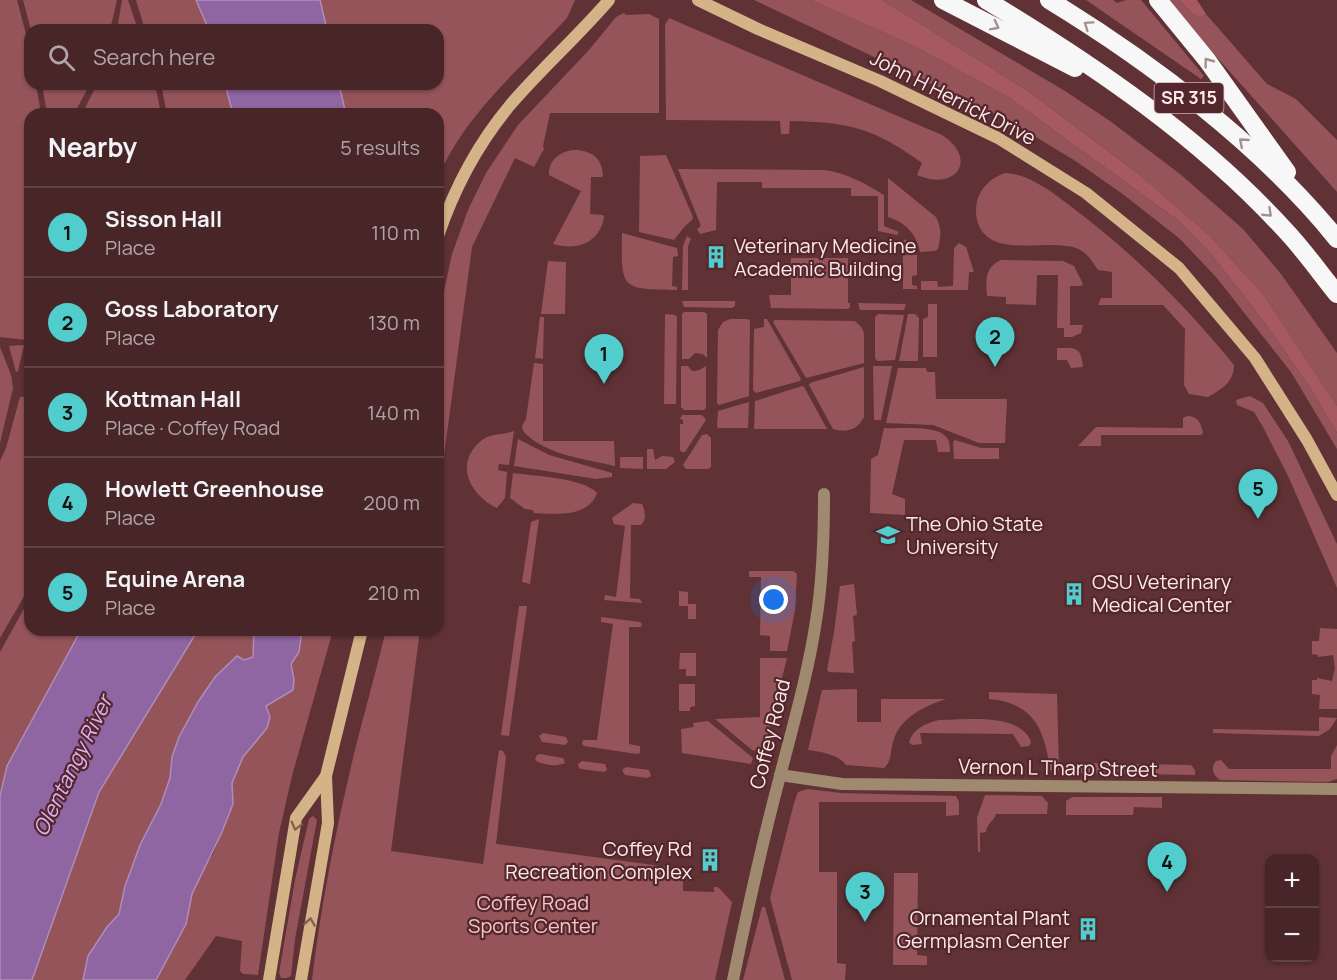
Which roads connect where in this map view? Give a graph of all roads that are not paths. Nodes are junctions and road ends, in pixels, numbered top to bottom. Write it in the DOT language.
graph roads {
  1 [pos="609,0"];
  2 [pos="698,0"];
  3 [pos="943,0"];
  4 [pos="986,0"];
  5 [pos="1049,0"];
  6 [pos="1158,0"];
  7 [pos="1146,105"];
  8 [pos="1316,212"];
  9 [pos="444,222"];
  10 [pos="1337,239"];
  11 [pos="1337,294"];
  12 [pos="824,494"];
  13 [pos="1337,495"];
  14 [pos="361,636"];
  15 [pos="780,775"];
  16 [pos="326,777"];
  17 [pos="1337,789"];
  18 [pos="269,980"];
  19 [pos="301,980"];
  20 [pos="734,980"];
  1 -- 9 [label="main road"];
  2 -- 13 [label="main road, John H Herrick Drive"];
  3 -- 7 [label="highway, one-way"];
  4 -- 7 [label="highway, SR 315"];
  8 -- 5 [label="highway, SR 315, one-way"];
  8 -- 6 [label="highway, one-way"];
  7 -- 11 [label="highway, SR 315, one-way"];
  8 -- 10 [label="highway, SR 315"];
  12 -- 15 [label="street, Coffey Road"];
  14 -- 16 [label="main road"];
  15 -- 17 [label="street, Vernon L Tharp Street"];
  15 -- 20 [label="street, Coffey Road"];
  16 -- 18 [label="main road, one-way"];
  19 -- 16 [label="main road, one-way"];
}
